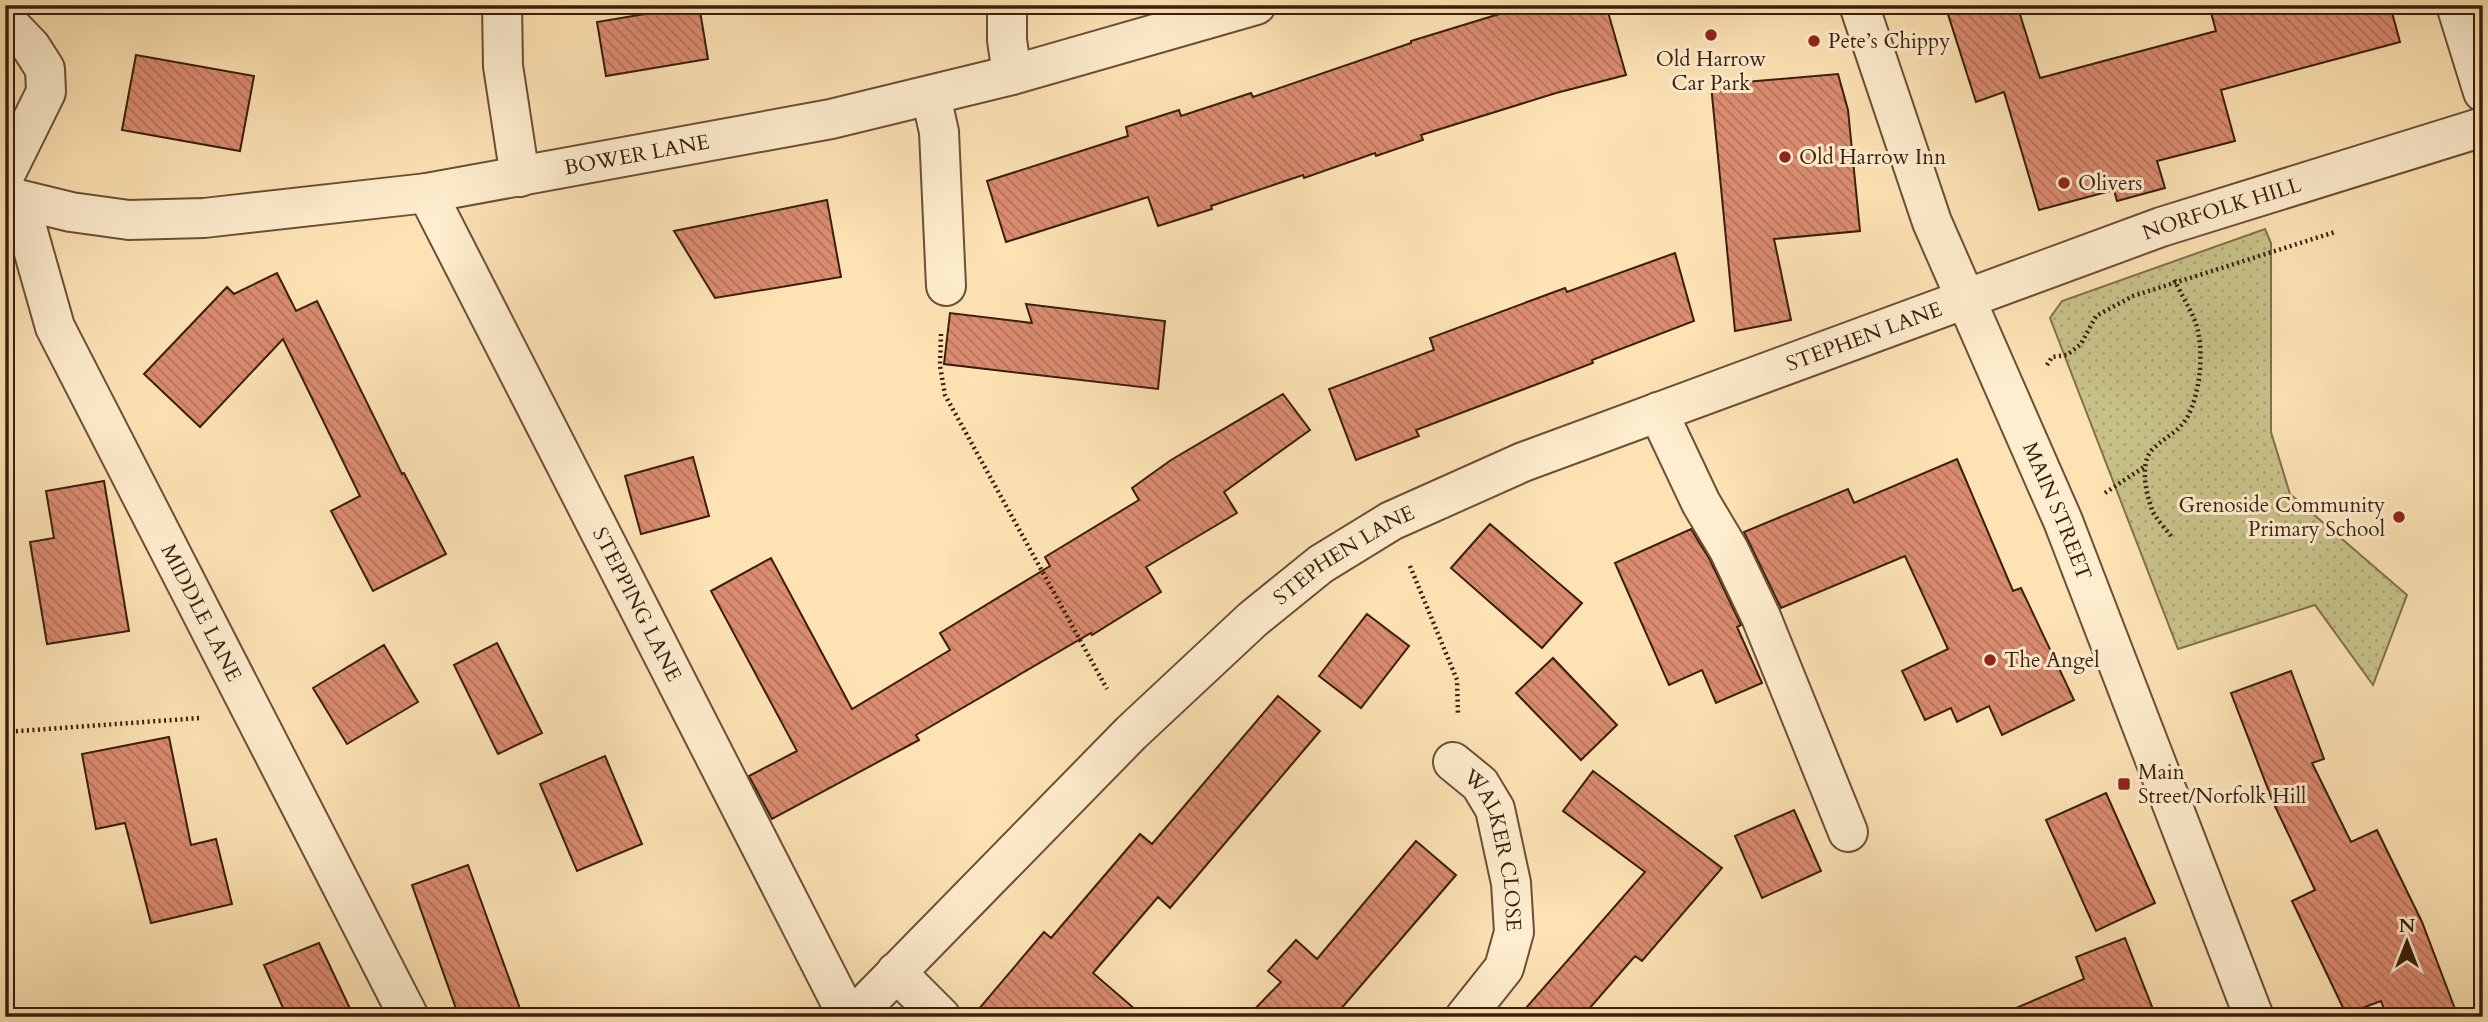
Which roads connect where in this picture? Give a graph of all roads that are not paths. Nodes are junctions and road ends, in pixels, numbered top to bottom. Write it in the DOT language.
graph roads {
  1 [pos="502,5"];
  2 [pos="1007,5"];
  3 [pos="1256,5"];
  4 [pos="1860,5"];
  5 [pos="2456,5"];
  6 [pos="5,20"];
  7 [pos="1012,75"];
  8 [pos="2483,93"];
  9 [pos="931,96"];
  10 [pos="2483,127"];
  11 [pos="520,177"];
  12 [pos="10,190"];
  13 [pos="427,193"];
  14 [pos="946,285"];
  15 [pos="1966,300"];
  16 [pos="1658,412"];
  17 [pos="1453,762"];
  18 [pos="1849,832"];
  19 [pos="896,972"];
  20 [pos="409,1017"];
  21 [pos="850,1017"];
  22 [pos="941,1017"];
  23 [pos="1465,1017"];
  24 [pos="2254,1017"];
  1 -- 11 [label="street"];
  2 -- 7 [label="street"];
  3 -- 7 [label="street, BOWER LANE"];
  4 -- 15 [label="street, MAIN STREET"];
  5 -- 8 [label="street"];
  6 -- 12 [label="street"];
  7 -- 9 [label="street, BOWER LANE"];
  9 -- 11 [label="street, BOWER LANE"];
  9 -- 14 [label="street"];
  10 -- 15 [label="street, NORFOLK HILL"];
  11 -- 13 [label="street, BOWER LANE"];
  12 -- 13 [label="street, BOWER LANE"];
  12 -- 20 [label="street, MIDDLE LANE"];
  13 -- 21 [label="street, STEPPING LANE"];
  15 -- 16 [label="street, STEPHEN LANE"];
  15 -- 24 [label="street, MAIN STREET"];
  16 -- 18 [label="street"];
  16 -- 19 [label="street, STEPHEN LANE"];
  17 -- 23 [label="street, WALKER CLOSE"];
  19 -- 21 [label="street, STEPHEN LANE"];
  19 -- 22 [label="street"];
}
